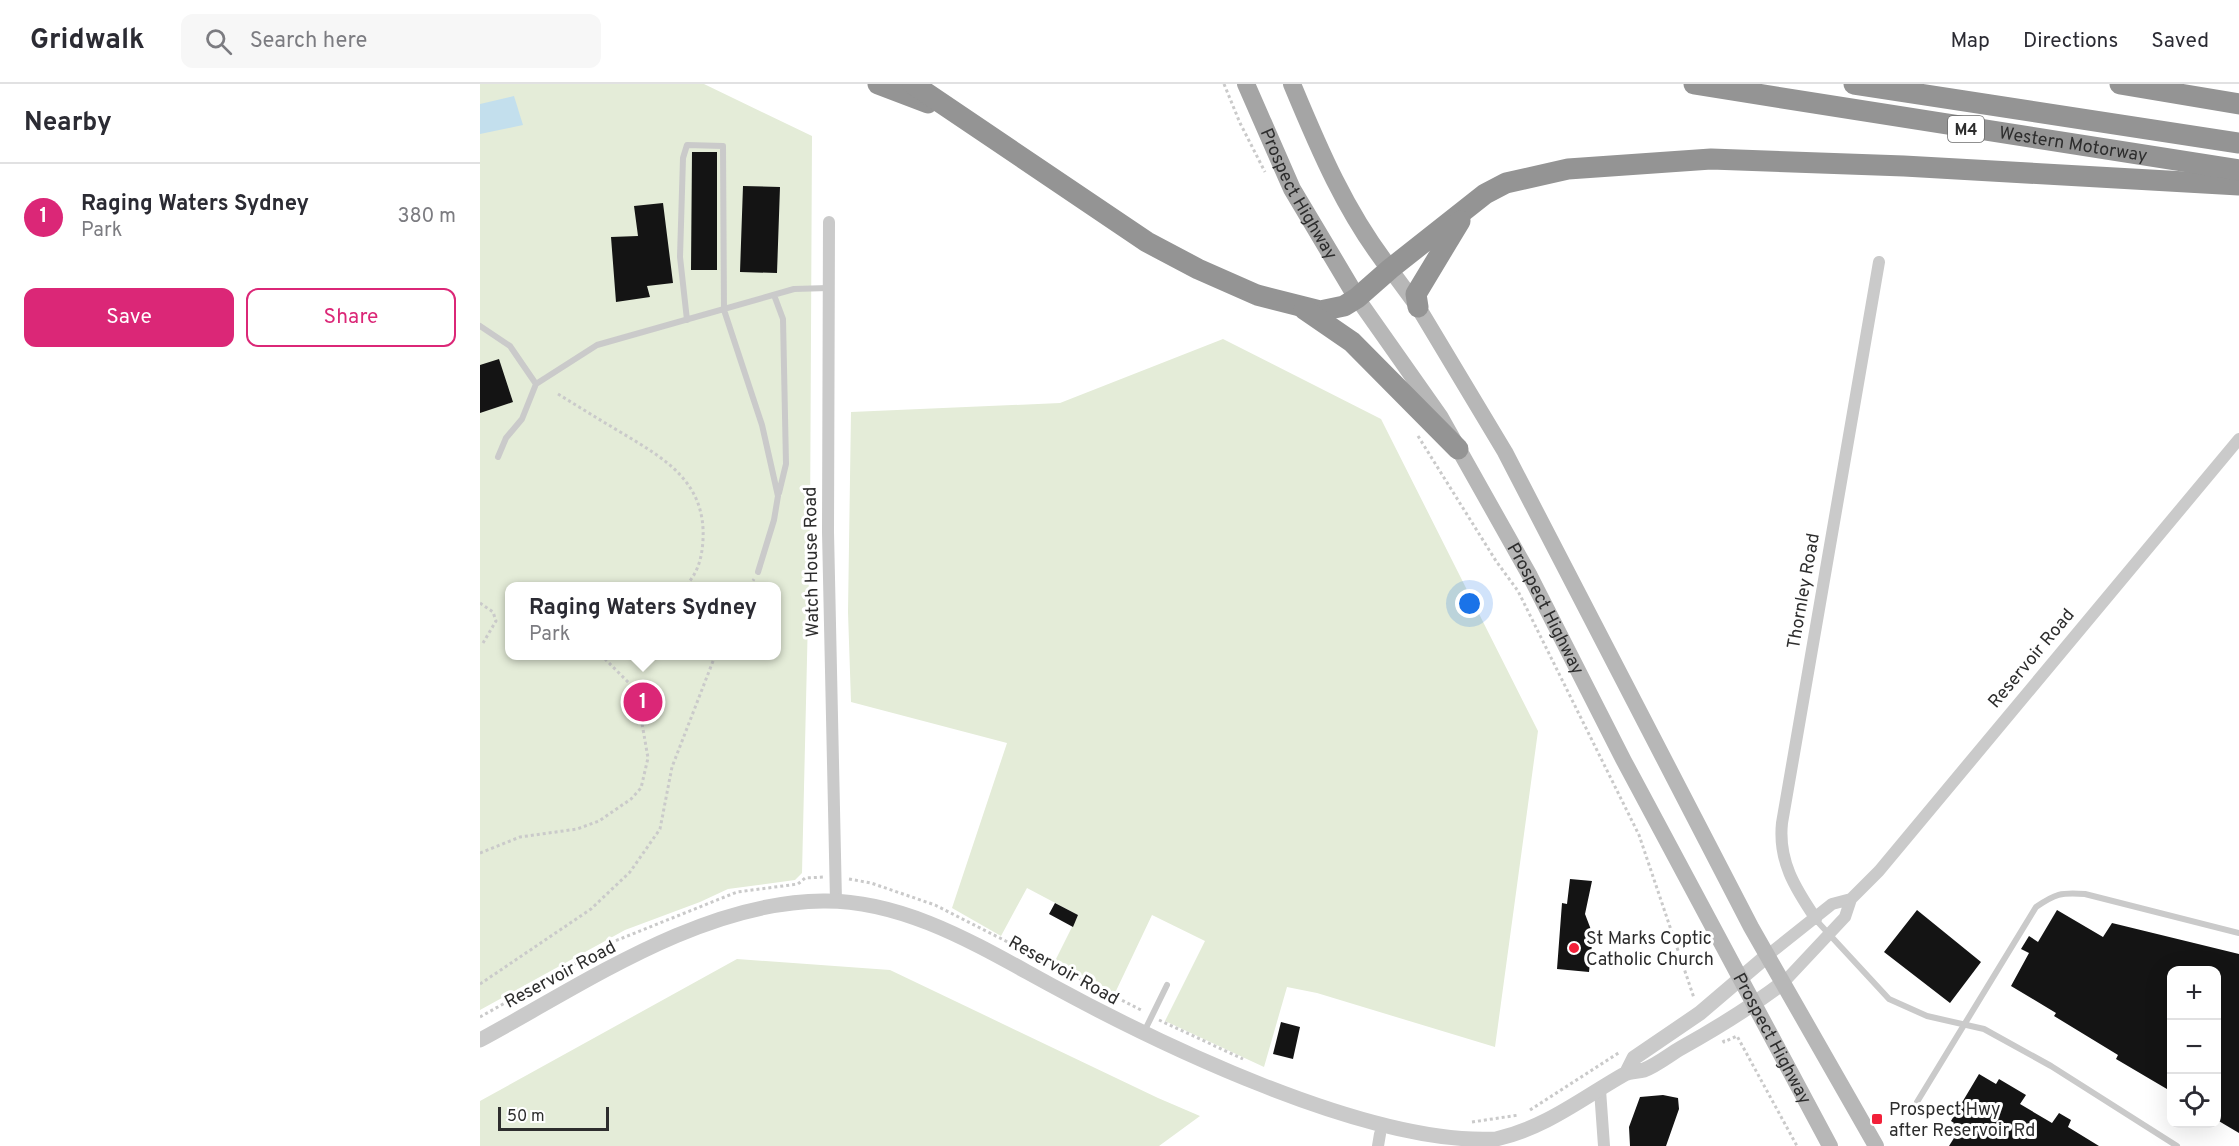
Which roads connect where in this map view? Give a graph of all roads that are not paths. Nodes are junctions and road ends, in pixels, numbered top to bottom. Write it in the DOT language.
graph roads {
  1 [pos="878,84"];
  2 [pos="913,84"];
  3 [pos="1246,84"];
  4 [pos="1292,84"];
  5 [pos="1694,84"];
  6 [pos="1854,84"];
  7 [pos="2120,84"];
  8 [pos="2150,84"];
  9 [pos="2189,96"];
  10 [pos="2239,104"];
  11 [pos="957,113"];
  12 [pos="2239,143"];
  13 [pos="2239,170"];
  14 [pos="2239,185"];
  15 [pos="1467,210"];
  16 [pos="829,222"];
  17 [pos="1879,262"];
  18 [pos="1389,269"];
  19 [pos="829,288"];
  20 [pos="774,295"];
  21 [pos="1357,298"];
  22 [pos="1418,307"];
  23 [pos="1302,308"];
  24 [pos="724,310"];
  25 [pos="687,320"];
  26 [pos="480,326"];
  27 [pos="536,384"];
  28 [pos="2239,439"];
  29 [pos="1458,449"];
  30 [pos="498,457"];
  31 [pos="778,496"];
  32 [pos="758,572"];
  33 [pos="1851,899"];
  34 [pos="836,901"];
  35 [pos="1816,919"];
  36 [pos="2239,933"];
  37 [pos="1829,934"];
  38 [pos="1768,955"];
  39 [pos="1740,979"];
  40 [pos="1784,982"];
  41 [pos="1167,985"];
  42 [pos="1754,1005"];
  43 [pos="1966,1025"];
  44 [pos="1142,1036"];
  45 [pos="480,1040"];
  46 [pos="1627,1072"];
  47 [pos="1600,1090"];
  48 [pos="1917,1102"];
  49 [pos="1379,1140"];
  50 [pos="1605,1146"];
  51 [pos="1830,1146"];
  52 [pos="1876,1146"];
  53 [pos="2177,1146"];
  1 -- 11 [label="highway"];
  2 -- 11 [label="highway"];
  3 -- 21 [label="main road, Prospect Highway"];
  4 -- 18 [label="main road, Prospect Highway"];
  5 -- 13 [label="highway, Western Motorway / M4"];
  6 -- 12 [label="highway, Western Motorway / M4"];
  7 -- 9 [label="highway"];
  8 -- 9 [label="highway"];
  9 -- 10 [label="highway"];
  11 -- 23 [label="highway"];
  14 -- 15 [label="highway"];
  15 -- 18 [label="highway"];
  15 -- 22 [label="highway"];
  16 -- 19 [label="street, Watch House Road"];
  17 -- 35 [label="street, Thornley Road"];
  18 -- 21 [label="highway"];
  18 -- 22 [label="main road, Prospect Highway"];
  19 -- 20 [label="lane"];
  19 -- 34 [label="street, Watch House Road"];
  20 -- 24 [label="lane"];
  20 -- 31 [label="lane"];
  21 -- 23 [label="highway"];
  21 -- 29 [label="main road, Prospect Highway"];
  22 -- 38 [label="main road, Prospect Highway"];
  23 -- 29 [label="highway"];
  24 -- 25 [label="lane"];
  24 -- 25 [label="lane"];
  24 -- 31 [label="lane"];
  25 -- 27 [label="lane"];
  26 -- 27 [label="lane"];
  27 -- 30 [label="lane"];
  28 -- 33 [label="street, Reservoir Road"];
  29 -- 39 [label="main road, Prospect Highway"];
  31 -- 32 [label="lane"];
  33 -- 35 [label="street, Reservoir Road"];
  33 -- 37 [label="street, Reservoir Road"];
  34 -- 44 [label="street, Reservoir Road"];
  34 -- 45 [label="street, Reservoir Road"];
  35 -- 37 [label="lane"];
  35 -- 38 [label="street, Reservoir Road"];
  36 -- 43 [label="lane"];
  37 -- 40 [label="street, Reservoir Road"];
  37 -- 43 [label="lane"];
  38 -- 39 [label="street, Reservoir Road"];
  38 -- 40 [label="main road, Prospect Highway"];
  39 -- 42 [label="main road, Prospect Highway"];
  39 -- 46 [label="street, Reservoir Road"];
  40 -- 42 [label="street, Reservoir Road"];
  40 -- 52 [label="main road, Prospect Highway"];
  41 -- 44 [label="lane"];
  42 -- 46 [label="street, Reservoir Road"];
  42 -- 51 [label="main road, Prospect Highway"];
  43 -- 48 [label="lane"];
  43 -- 53 [label="lane"];
  44 -- 49 [label="street, Reservoir Road"];
  46 -- 47 [label="street, Reservoir Road"];
  47 -- 49 [label="street, Reservoir Road"];
  47 -- 50 [label="street"];
}
